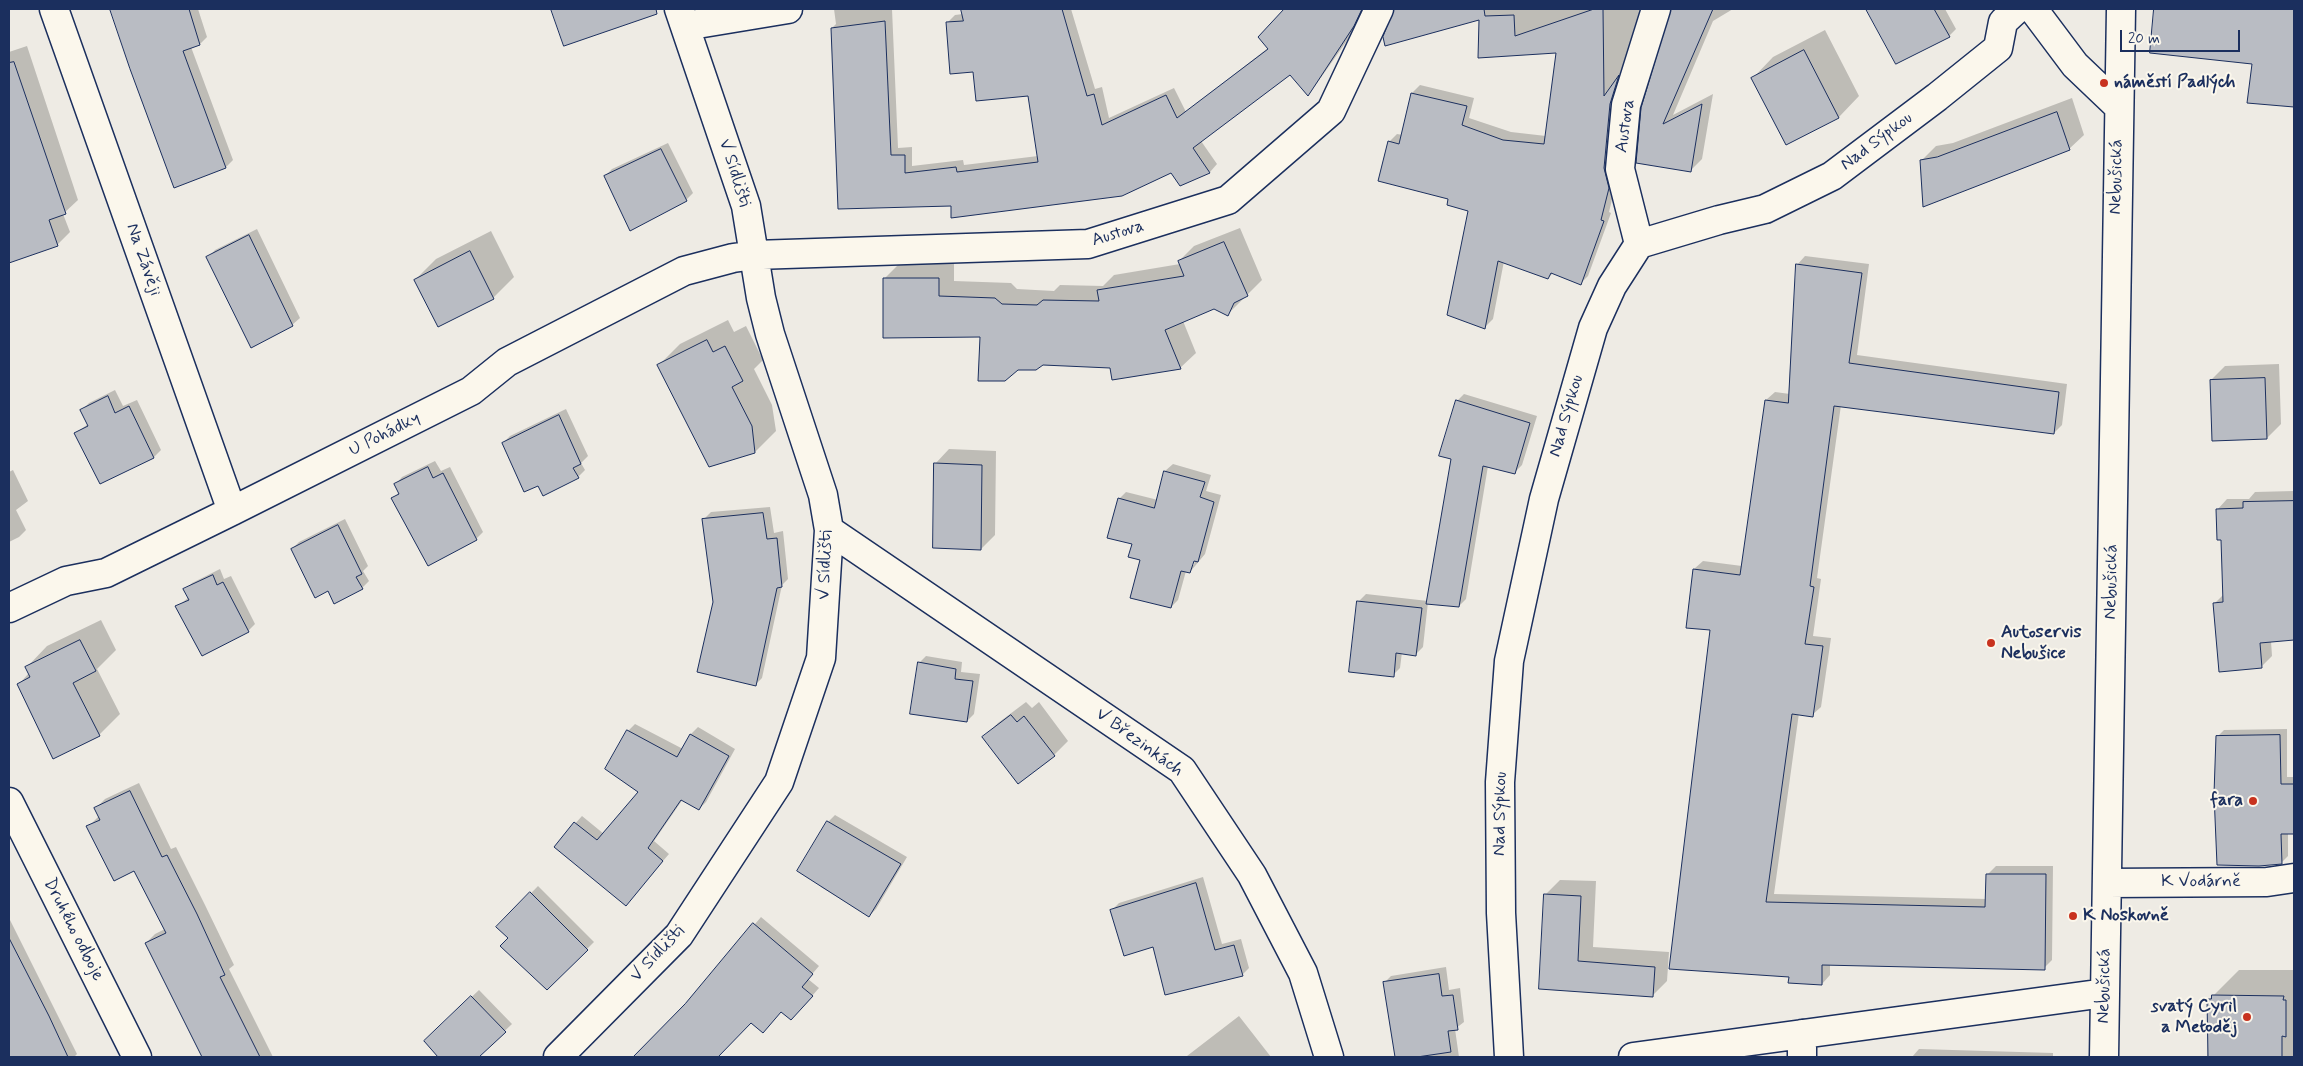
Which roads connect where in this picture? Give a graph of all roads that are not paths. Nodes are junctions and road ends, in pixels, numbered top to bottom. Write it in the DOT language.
graph roads {
  1 [pos="54,9"];
  2 [pos="788,9"];
  3 [pos="1379,9"];
  4 [pos="2017,9"];
  5 [pos="2033,9"];
  6 [pos="2121,9"];
  7 [pos="1656,10"];
  8 [pos="682,17"];
  9 [pos="2118,106"];
  10 [pos="1639,244"];
  11 [pos="755,255"];
  12 [pos="232,512"];
  13 [pos="829,530"];
  14 [pos="9,608"];
  15 [pos="9,802"];
  16 [pos="2294,878"];
  17 [pos="2107,883"];
  18 [pos="2105,993"];
  19 [pos="1802,1046"];
  20 [pos="1720,1051"];
  21 [pos="137,1057"];
  22 [pos="558,1057"];
  23 [pos="1330,1057"];
  24 [pos="1509,1057"];
  25 [pos="1633,1057"];
  26 [pos="2104,1057"];
  1 -- 12 [label="street, Na Závěji"];
  2 -- 8 [label="street"];
  3 -- 11 [label="street, Austova"];
  4 -- 10 [label="street, Nad Sýpkou"];
  5 -- 9 [label="street"];
  6 -- 9 [label="street"];
  7 -- 10 [label="street, Austova"];
  8 -- 11 [label="street, V Sídlišti"];
  9 -- 17 [label="street, Nebušická"];
  10 -- 24 [label="street, Nad Sýpkou"];
  11 -- 12 [label="street, U Pohádky"];
  11 -- 13 [label="street, V Sídlišti"];
  12 -- 14 [label="street, U Pohádky"];
  13 -- 22 [label="street, V Sídlišti"];
  13 -- 23 [label="street, V Březinkách"];
  15 -- 21 [label="street, Druhého odboje"];
  16 -- 17 [label="street, K Vodárně"];
  17 -- 18 [label="street, Nebušická"];
  18 -- 19 [label="street"];
  18 -- 26 [label="street, Nebušická"];
  19 -- 20 [label="street"];
  20 -- 25 [label="street"];
}
